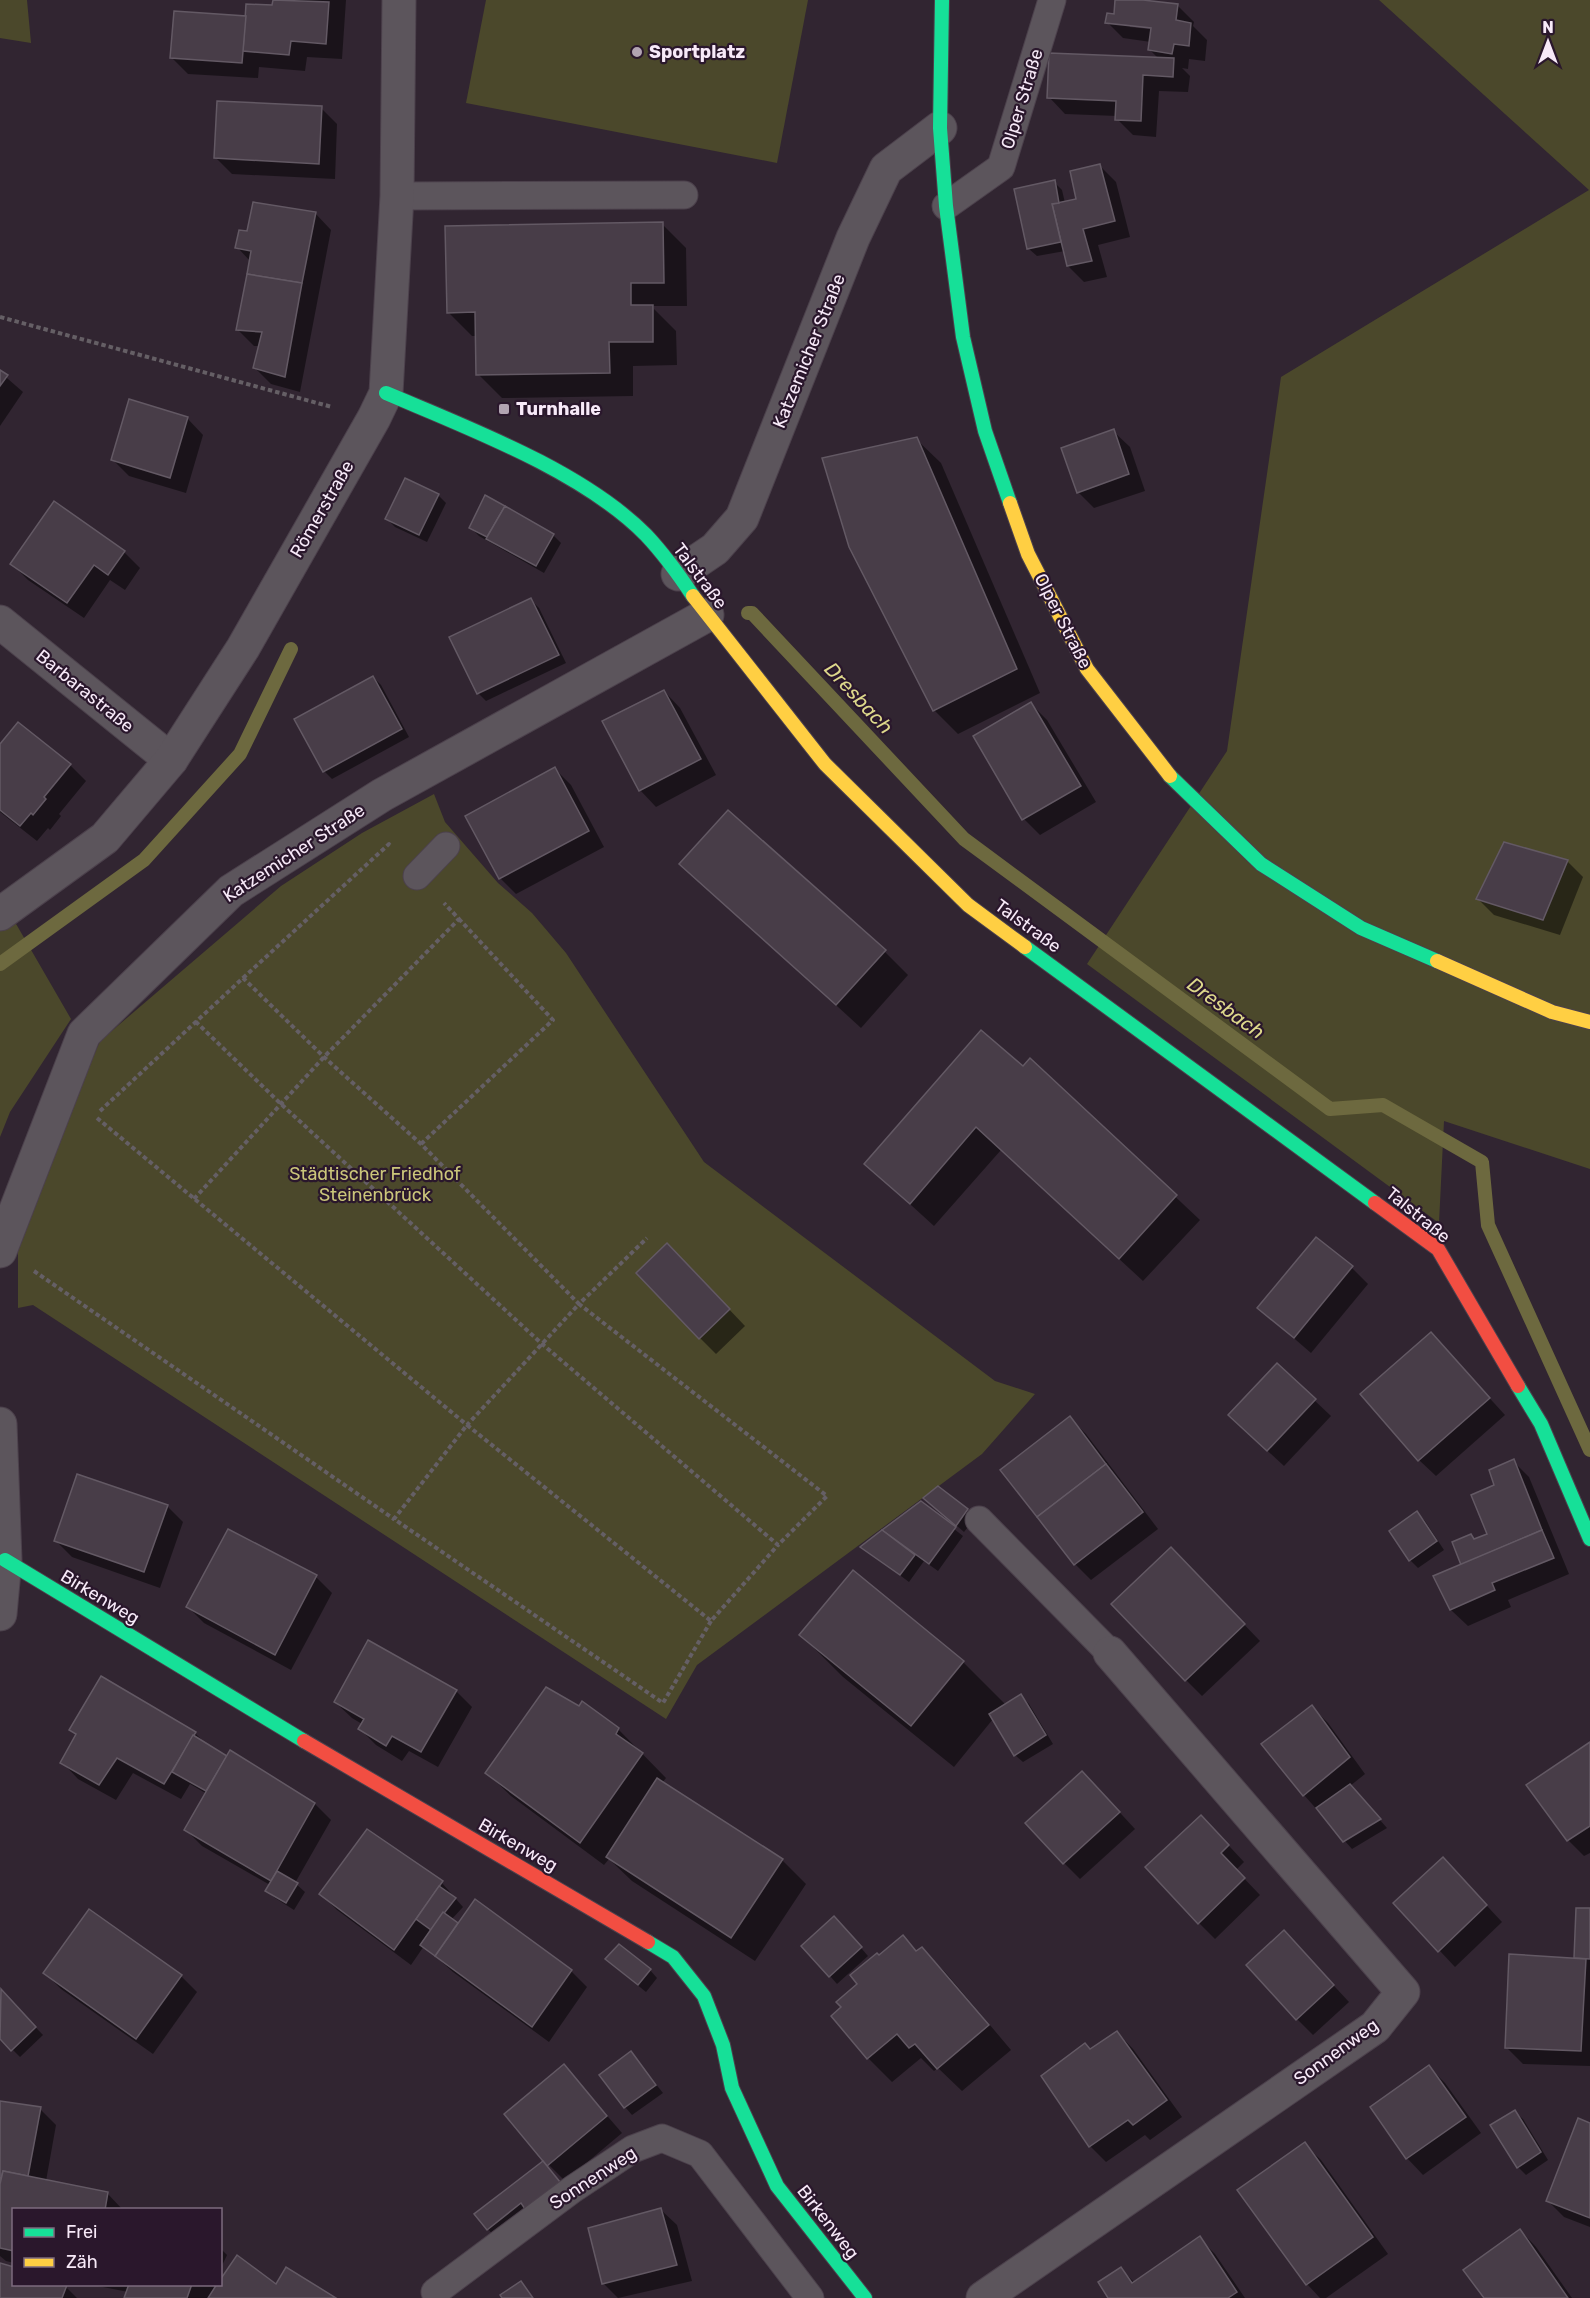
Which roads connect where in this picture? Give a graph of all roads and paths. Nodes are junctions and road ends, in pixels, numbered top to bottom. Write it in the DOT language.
graph roads {
  1 [pos="399,0"];
  2 [pos="942,0"];
  3 [pos="1052,0"];
  4 [pos="940,128"];
  5 [pos="684,195"];
  6 [pos="397,196"];
  7 [pos="946,206"];
  8 [pos="0,317"];
  9 [pos="380,405"];
  10 [pos="678,574"];
  11 [pos="707,615"];
  12 [pos="0,622"];
  13 [pos="171,760"];
  14 [pos="446,846"];
  15 [pos="417,876"];
  16 [pos="0,914"];
  17 [pos="459,919"];
  18 [pos="243,978"];
  19 [pos="195,1021"];
  20 [pos="1590,1022"];
  21 [pos="324,1057"];
  22 [pos="281,1104"];
  23 [pos="95,1117"];
  24 [pos="90,1127"];
  25 [pos="421,1144"];
  26 [pos="194,1199"];
  27 [pos="647,1238"];
  28 [pos="0,1251"];
  29 [pos="31,1269"];
  30 [pos="579,1304"];
  31 [pos="541,1343"];
  32 [pos="0,1424"];
  33 [pos="466,1425"];
  34 [pos="394,1519"];
  35 [pos="979,1520"];
  36 [pos="1590,1539"];
  37 [pos="778,1545"];
  38 [pos="5,1560"];
  39 [pos="0,1614"];
  40 [pos="711,1621"];
  41 [pos="1110,1653"];
  42 [pos="435,2292"];
  43 [pos="810,2298"];
  44 [pos="865,2298"];
  45 [pos="983,2298"];
  1 -- 6 [label="street, Römerstraße"];
  2 -- 4 [label="street, Olper Straße"];
  3 -- 7 [label="lane, Olper Straße"];
  4 -- 7 [label="street, Olper Straße"];
  4 -- 10 [label="street, Katzemicher Straße"];
  5 -- 6 [label="lane"];
  6 -- 9 [label="street, Römerstraße"];
  7 -- 20 [label="street, Olper Straße"];
  8 -- 9 [label="path"];
  9 -- 10 [label="street, Talstraße"];
  9 -- 13 [label="street, Römerstraße"];
  10 -- 11 [label="street, Talstraße"];
  11 -- 28 [label="street, Katzemicher Straße"];
  11 -- 36 [label="street, Talstraße"];
  12 -- 13 [label="street, Barbarastraße"];
  13 -- 16 [label="street, Römerstraße"];
  14 -- 15 [label="lane"];
  15 -- 17 [label="path"];
  15 -- 18 [label="path"];
  17 -- 21 [label="path"];
  17 -- 25 [label="path"];
  18 -- 19 [label="path"];
  18 -- 21 [label="path"];
  19 -- 22 [label="path"];
  19 -- 23 [label="path"];
  21 -- 22 [label="path"];
  21 -- 25 [label="path"];
  22 -- 26 [label="path"];
  22 -- 31 [label="path"];
  23 -- 24 [label="path"];
  23 -- 26 [label="path"];
  25 -- 30 [label="path"];
  26 -- 33 [label="path"];
  27 -- 30 [label="path"];
  29 -- 34 [label="path"];
  30 -- 31 [label="path"];
  30 -- 37 [label="path"];
  31 -- 33 [label="path"];
  31 -- 37 [label="path"];
  32 -- 38 [label="street"];
  33 -- 34 [label="path"];
  33 -- 40 [label="path"];
  34 -- 40 [label="path"];
  35 -- 41 [label="lane"];
  37 -- 40 [label="path"];
  38 -- 39 [label="street"];
  38 -- 44 [label="street, Birkenweg"];
  41 -- 45 [label="street, Sonnenweg"];
  42 -- 43 [label="lane, Sonnenweg"];
}
